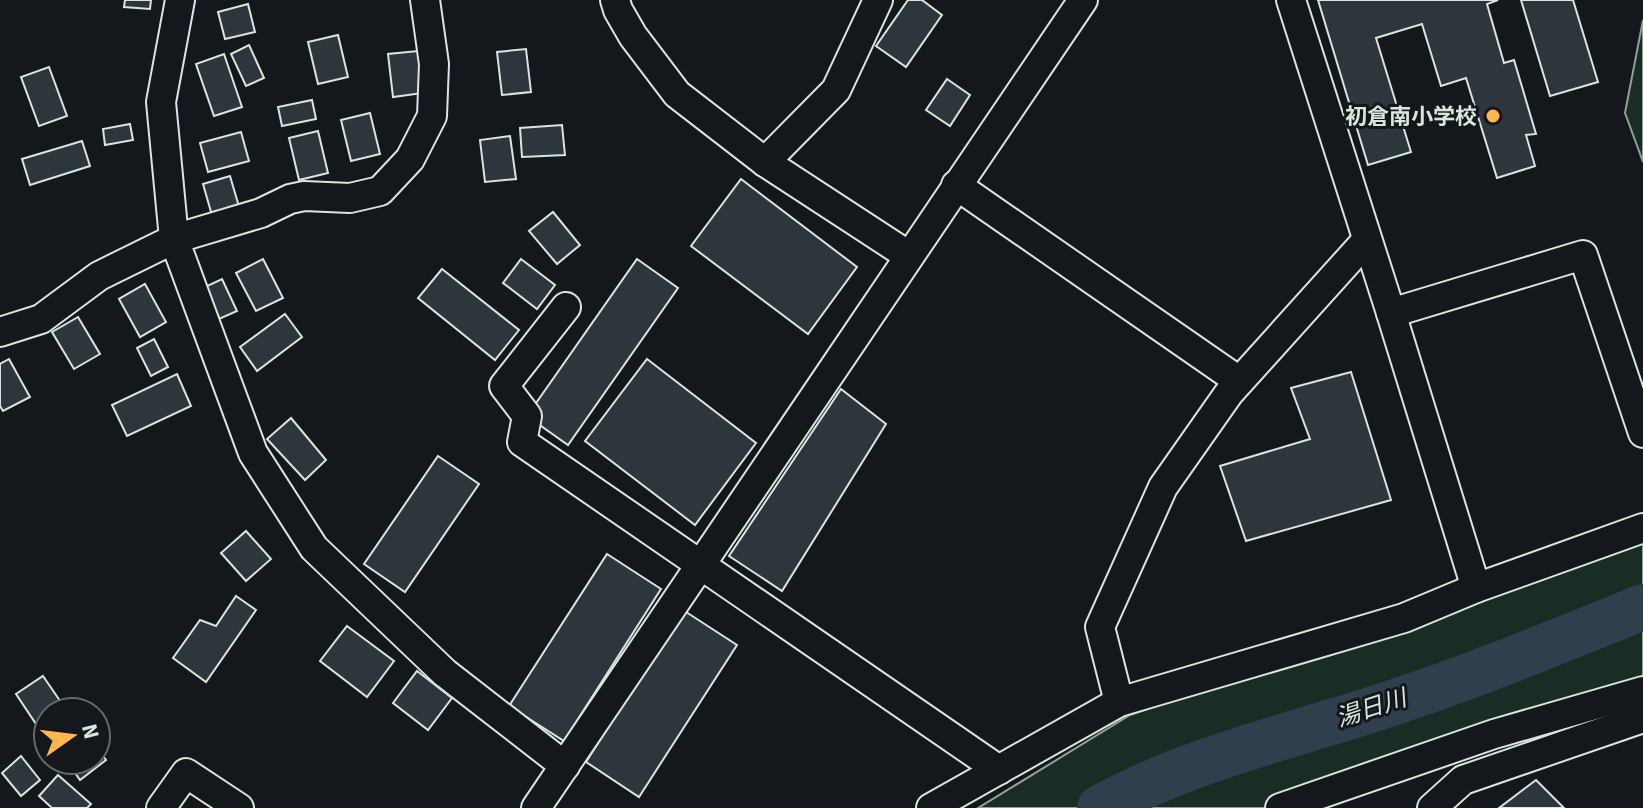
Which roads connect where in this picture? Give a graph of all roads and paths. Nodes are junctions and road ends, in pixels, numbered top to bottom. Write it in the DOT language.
graph roads {
  1 [pos="180,0"];
  2 [pos="425,0"];
  3 [pos="615,0"];
  4 [pos="878,0"];
  5 [pos="1083,0"];
  6 [pos="1291,0"];
  7 [pos="765,162"];
  8 [pos="956,185"];
  9 [pos="174,239"];
  10 [pos="1366,241"];
  11 [pos="909,256"];
  12 [pos="566,307"];
  13 [pos="1391,313"];
  14 [pos="0,332"];
  15 [pos="1239,381"];
  16 [pos="1643,433"];
  17 [pos="1643,528"];
  18 [pos="701,565"];
  19 [pos="1476,588"];
  20 [pos="1643,691"];
  21 [pos="1119,702"];
  22 [pos="1643,718"];
  23 [pos="565,766"];
  24 [pos="999,770"];
  25 [pos="161,808"];
  26 [pos="239,808"];
  27 [pos="536,808"];
  28 [pos="931,808"];
  29 [pos="1280,808"];
  30 [pos="1432,808"];
  1 -- 9 [label="street"];
  2 -- 9 [label="street"];
  3 -- 7 [label="street"];
  4 -- 7 [label="street"];
  5 -- 8 [label="street"];
  6 -- 10 [label="street"];
  7 -- 11 [label="street"];
  8 -- 11 [label="street"];
  8 -- 15 [label="street"];
  9 -- 14 [label="street"];
  9 -- 23 [label="street"];
  10 -- 13 [label="street"];
  10 -- 15 [label="street"];
  11 -- 18 [label="street"];
  12 -- 18 [label="street"];
  13 -- 16 [label="street"];
  13 -- 19 [label="street"];
  15 -- 21 [label="street"];
  17 -- 19 [label="street"];
  18 -- 23 [label="street"];
  18 -- 24 [label="street"];
  19 -- 21 [label="street"];
  20 -- 29 [label="street"];
  21 -- 24 [label="street"];
  22 -- 30 [label="street"];
  23 -- 27 [label="street"];
  24 -- 28 [label="street"];
  25 -- 26 [label="street"];
}
